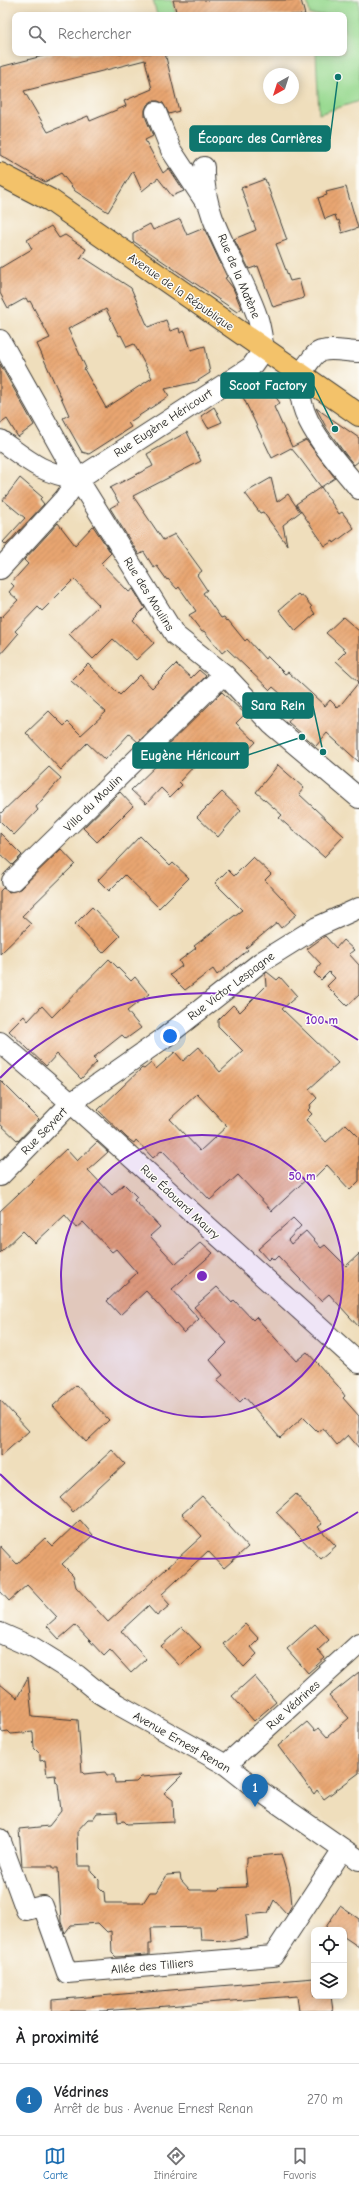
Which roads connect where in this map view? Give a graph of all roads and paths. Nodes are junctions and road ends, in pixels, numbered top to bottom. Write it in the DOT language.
graph roads {
  1 [pos="156,112"];
  2 [pos="204,167"];
  3 [pos="0,174"];
  4 [pos="207,205"];
  5 [pos="0,340"];
  6 [pos="264,349"];
  7 [pos="359,352"];
  8 [pos="301,375"];
  9 [pos="359,415"];
  10 [pos="0,440"];
  11 [pos="78,479"];
  12 [pos="359,489"];
  13 [pos="0,569"];
  14 [pos="224,674"];
  15 [pos="359,798"];
  16 [pos="12,882"];
  17 [pos="359,908"];
  18 [pos="0,1042"];
  19 [pos="71,1103"];
  20 [pos="0,1176"];
  21 [pos="359,1363"];
  22 [pos="0,1633"];
  23 [pos="359,1644"];
  24 [pos="226,1765"];
  25 [pos="0,1839"];
  26 [pos="351,1854"];
  1 -- 4 [label="street, Rue de la Matène"];
  2 -- 4 [label="street, Rue de la Matène"];
  3 -- 6 [label="main road, Avenue de la République"];
  4 -- 6 [label="street, Rue de la Matène"];
  5 -- 11 [label="street, Rue des Moulins"];
  6 -- 8 [label="main road, Avenue de la République"];
  6 -- 11 [label="street, Rue Eugène Héricourt"];
  7 -- 8 [label="street"];
  8 -- 9 [label="main road, Avenue de la République"];
  8 -- 12 [label="street"];
  10 -- 11 [label="street"];
  11 -- 13 [label="street"];
  11 -- 14 [label="street, Rue des Moulins"];
  14 -- 15 [label="street, Rue des Moulins"];
  14 -- 16 [label="street, Villa du Moulin"];
  17 -- 19 [label="street, Rue Victor Lespagne"];
  18 -- 19 [label="street, Rue Édouard Maury"];
  19 -- 20 [label="street, Rue Seyvert"];
  19 -- 21 [label="street, Rue Édouard Maury"];
  22 -- 24 [label="street, Avenue Ernest Renan"];
  23 -- 24 [label="street, Rue Védrines"];
  24 -- 26 [label="street, Avenue Ernest Renan"];
  25 -- 26 [label="street, Allée des Tilliers"];
}
